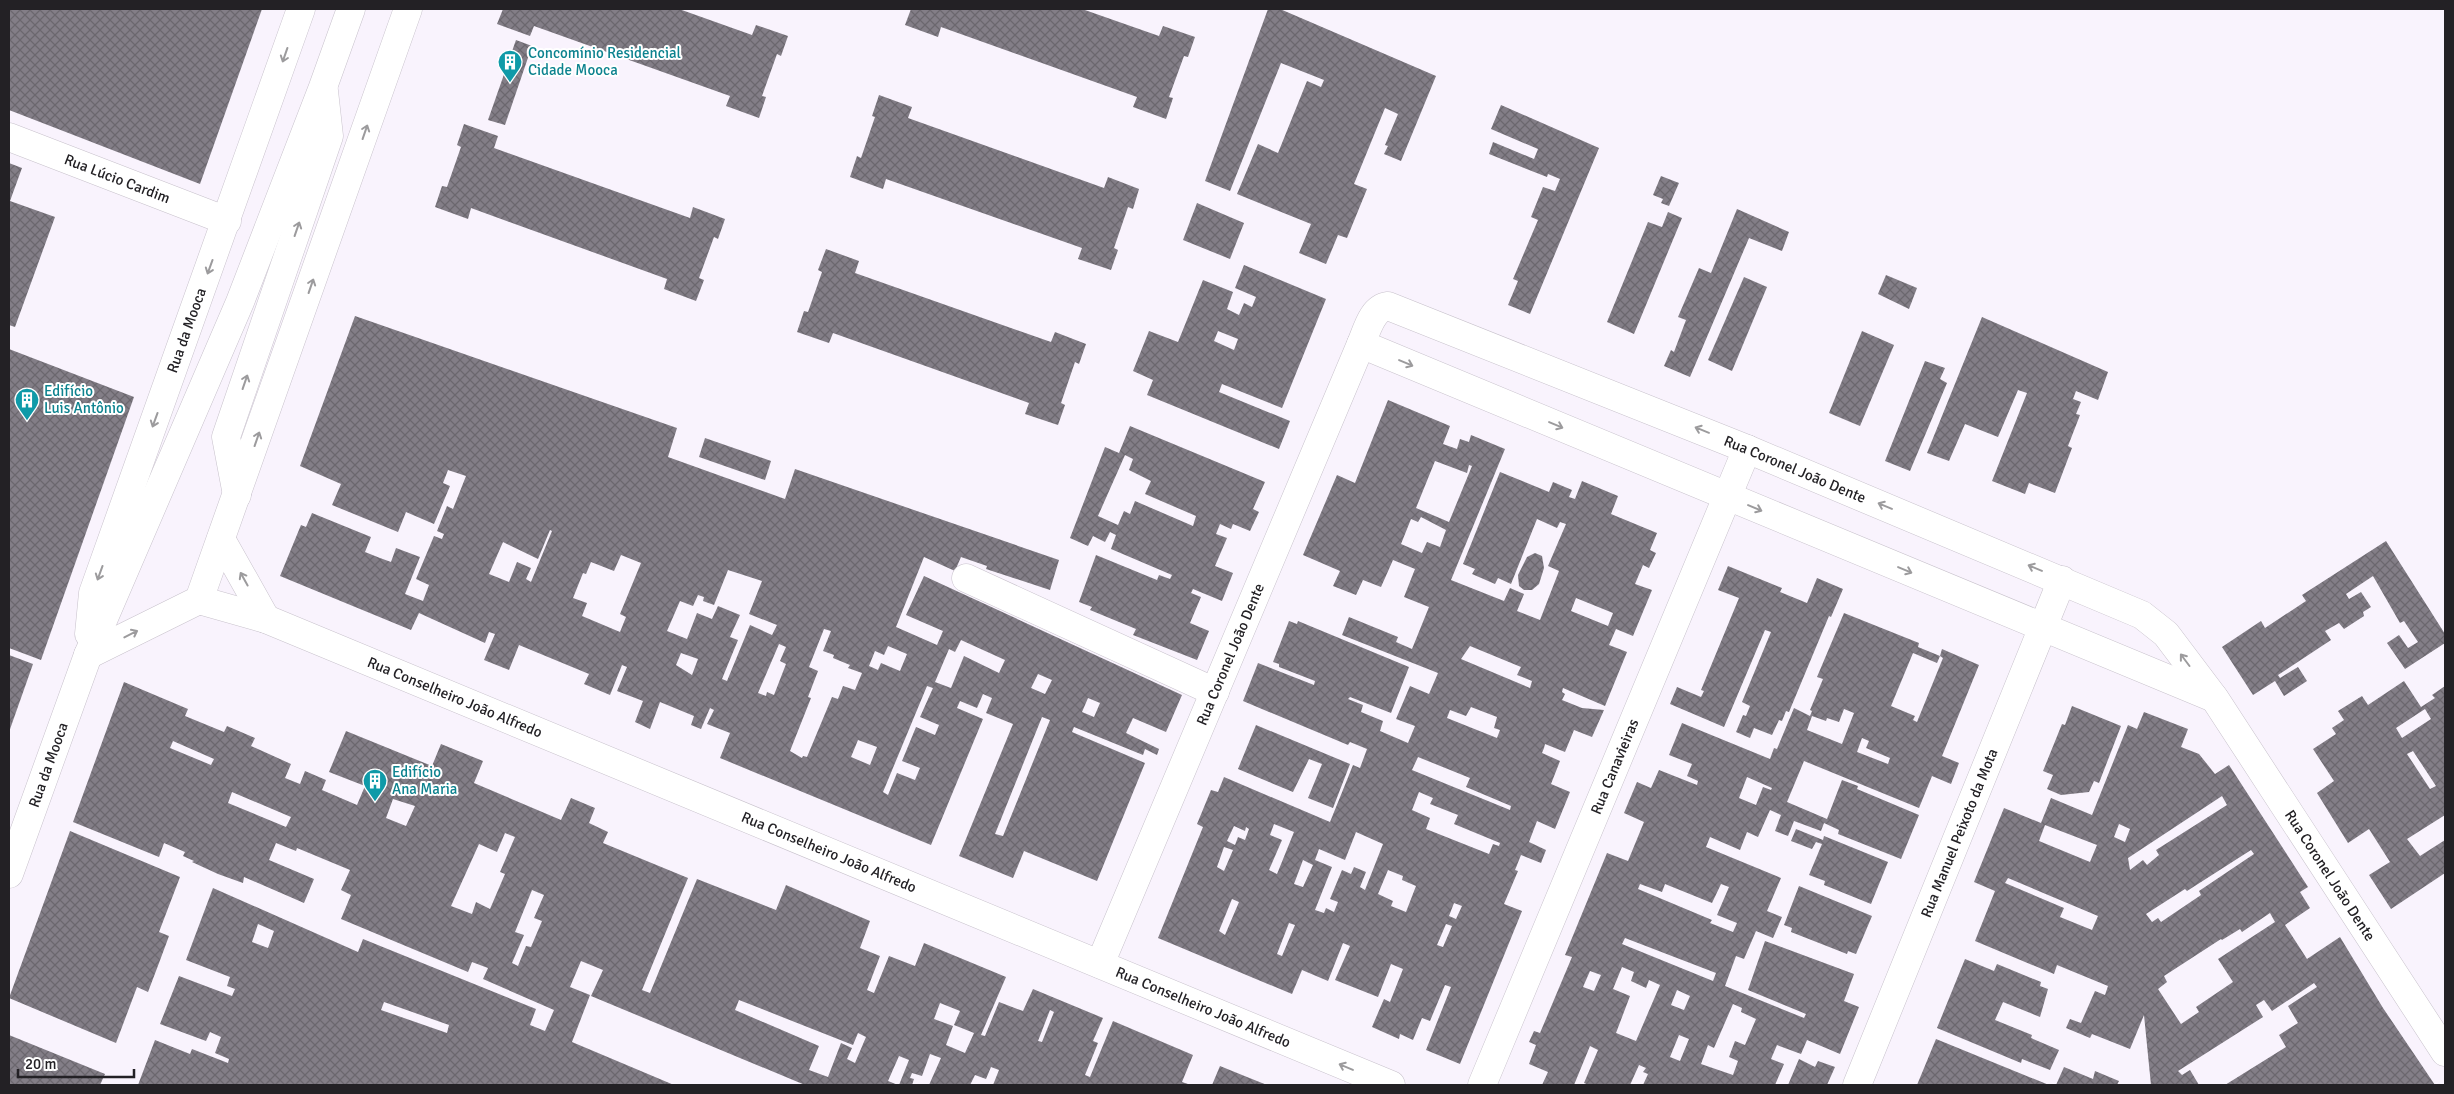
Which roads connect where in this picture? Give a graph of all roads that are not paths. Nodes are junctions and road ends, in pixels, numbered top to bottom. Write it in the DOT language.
graph roads {
  1 [pos="301,9"];
  2 [pos="351,9"];
  3 [pos="408,9"];
  4 [pos="323,87"];
  5 [pos="9,137"];
  6 [pos="226,222"];
  7 [pos="1361,344"];
  8 [pos="1747,448"];
  9 [pos="1727,496"];
  10 [pos="237,497"];
  11 [pos="221,539"];
  12 [pos="966,578"];
  13 [pos="2062,580"];
  14 [pos="199,600"];
  15 [pos="266,619"];
  16 [pos="2043,628"];
  17 [pos="88,656"];
  18 [pos="1215,692"];
  19 [pos="2215,699"];
  20 [pos="10,867"];
  21 [pos="1100,964"];
  22 [pos="2445,1052"];
  23 [pos="1391,1085"];
  24 [pos="1482,1085"];
  25 [pos="1857,1085"];
  1 -- 6 [label="street, Rua da Mooca, one-way"];
  2 -- 4 [label="street, Rua da Mooca"];
  10 -- 3 [label="street, one-way"];
  10 -- 4 [label="street, one-way"];
  4 -- 17 [label="street, Rua da Mooca"];
  5 -- 6 [label="street, Rua Lúcio Cardim"];
  6 -- 17 [label="street, Rua da Mooca, one-way"];
  8 -- 7 [label="street, Rua Coronel João Dente, one-way"];
  7 -- 9 [label="street, one-way"];
  7 -- 18 [label="street, Rua Coronel João Dente"];
  8 -- 9 [label="street, Rua Canavieiras"];
  13 -- 8 [label="street, Rua Coronel João Dente, one-way"];
  9 -- 16 [label="street, one-way"];
  9 -- 24 [label="street, Rua Canavieiras"];
  10 -- 11 [label="street"];
  11 -- 14 [label="street"];
  15 -- 11 [label="street, one-way"];
  12 -- 18 [label="street"];
  13 -- 16 [label="street, Rua Manuel Peixoto da Mota"];
  19 -- 13 [label="street, Rua Coronel João Dente, one-way"];
  14 -- 15 [label="street, Rua Conselheiro João Alfredo"];
  17 -- 14 [label="street, one-way"];
  15 -- 21 [label="street, Rua Conselheiro João Alfredo"];
  16 -- 19 [label="street"];
  16 -- 25 [label="street, Rua Manuel Peixoto da Mota"];
  17 -- 20 [label="street, Rua da Mooca"];
  18 -- 21 [label="street, Rua Coronel João Dente"];
  19 -- 22 [label="street, Rua Coronel João Dente"];
  23 -- 21 [label="street, Rua Conselheiro João Alfredo, one-way"];
}
